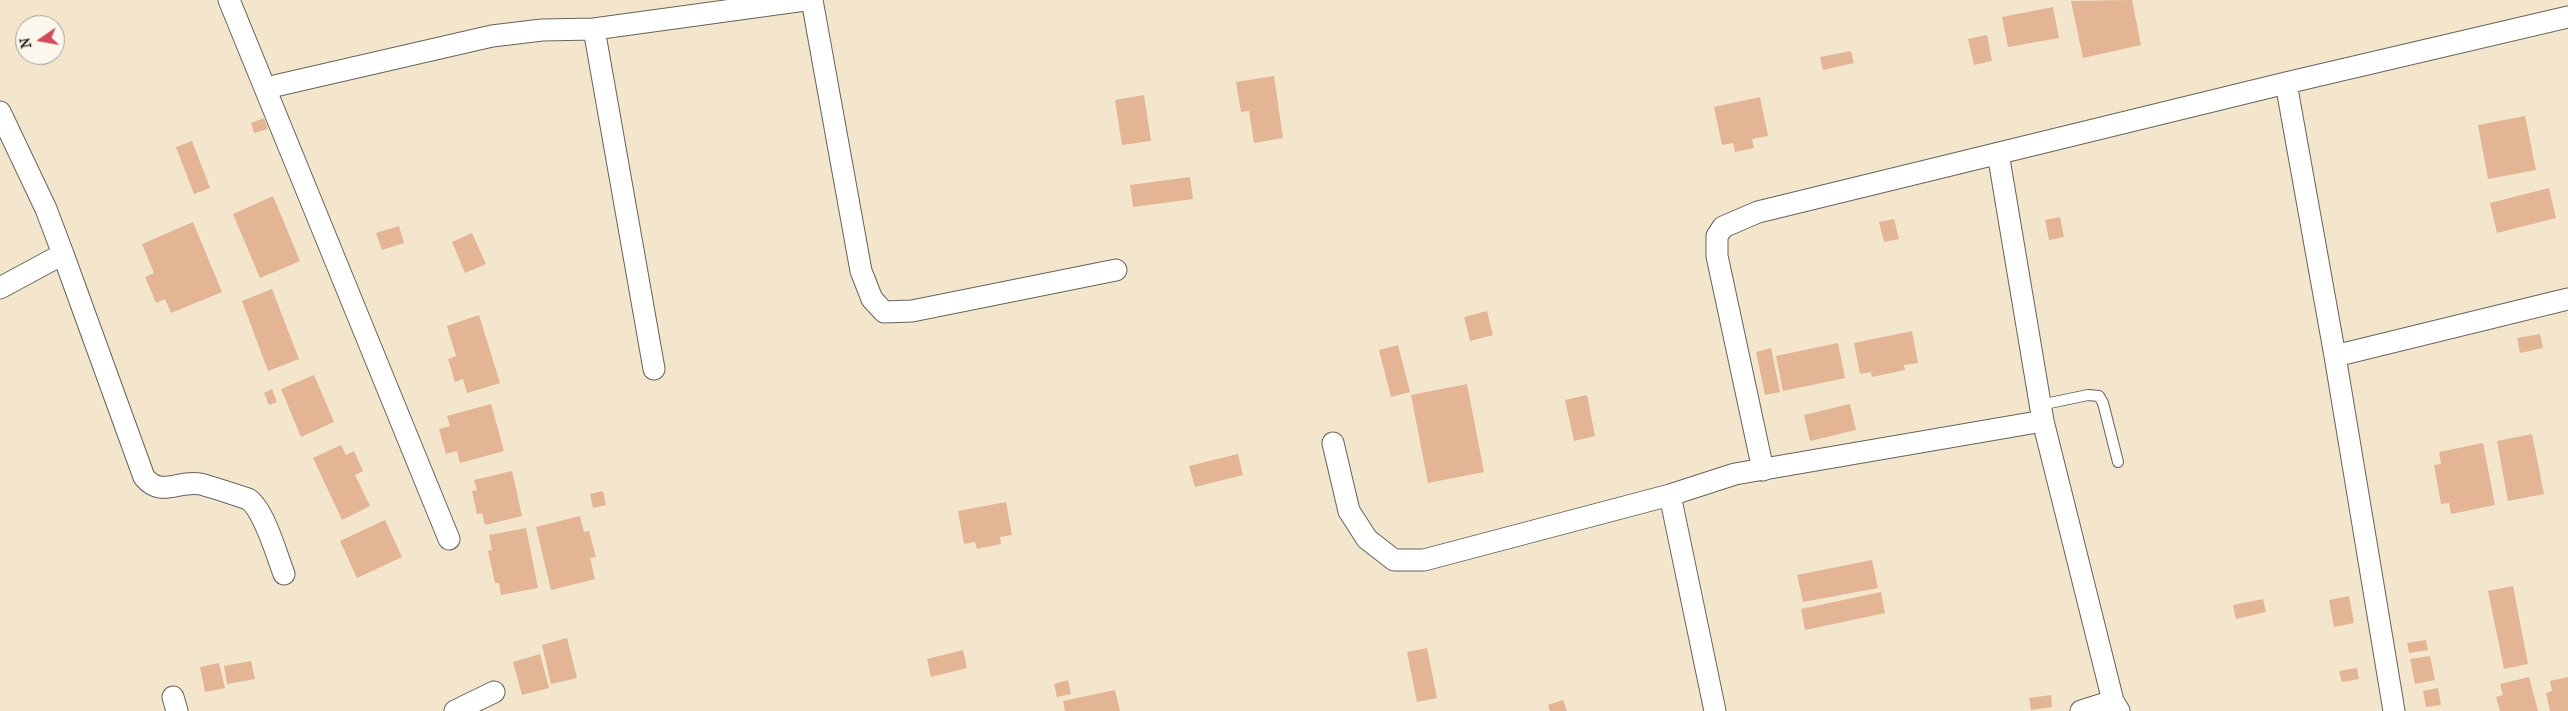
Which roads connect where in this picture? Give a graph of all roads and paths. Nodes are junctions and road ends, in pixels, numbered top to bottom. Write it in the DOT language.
graph roads {
  1 [pos="229,0"];
  2 [pos="805,0"];
  3 [pos="812,0"];
  4 [pos="748,4"];
  5 [pos="2568,17"];
  6 [pos="594,29"];
  7 [pos="2286,83"];
  8 [pos="266,88"];
  9 [pos="0,112"];
  10 [pos="1998,154"];
  11 [pos="63,254"];
  12 [pos="1116,270"];
  13 [pos="0,288"];
  14 [pos="2568,299"];
  15 [pos="2335,356"];
  16 [pos="654,369"];
  17 [pos="2042,413"];
  18 [pos="1333,443"];
  19 [pos="2118,462"];
  20 [pos="1763,470"];
  21 [pos="1670,495"];
  22 [pos="449,539"];
  23 [pos="284,574"];
  24 [pos="494,692"];
  25 [pos="2116,706"];
  26 [pos="455,711"];
  27 [pos="1715,711"];
  28 [pos="2081,711"];
  29 [pos="2394,711"];
  1 -- 8 [label="street"];
  2 -- 4 [label="street"];
  3 -- 12 [label="street"];
  4 -- 6 [label="street"];
  5 -- 7 [label="street"];
  6 -- 8 [label="street"];
  6 -- 16 [label="street"];
  7 -- 10 [label="street"];
  7 -- 15 [label="street"];
  8 -- 22 [label="street"];
  9 -- 11 [label="street"];
  10 -- 17 [label="street"];
  10 -- 20 [label="street"];
  11 -- 13 [label="street"];
  11 -- 23 [label="street"];
  14 -- 15 [label="street"];
  15 -- 29 [label="street"];
  17 -- 19 [label="lane"];
  17 -- 20 [label="street"];
  17 -- 25 [label="street"];
  18 -- 21 [label="street"];
  20 -- 21 [label="street"];
  21 -- 27 [label="street"];
  24 -- 26 [label="street"];
  25 -- 28 [label="street"];
}
